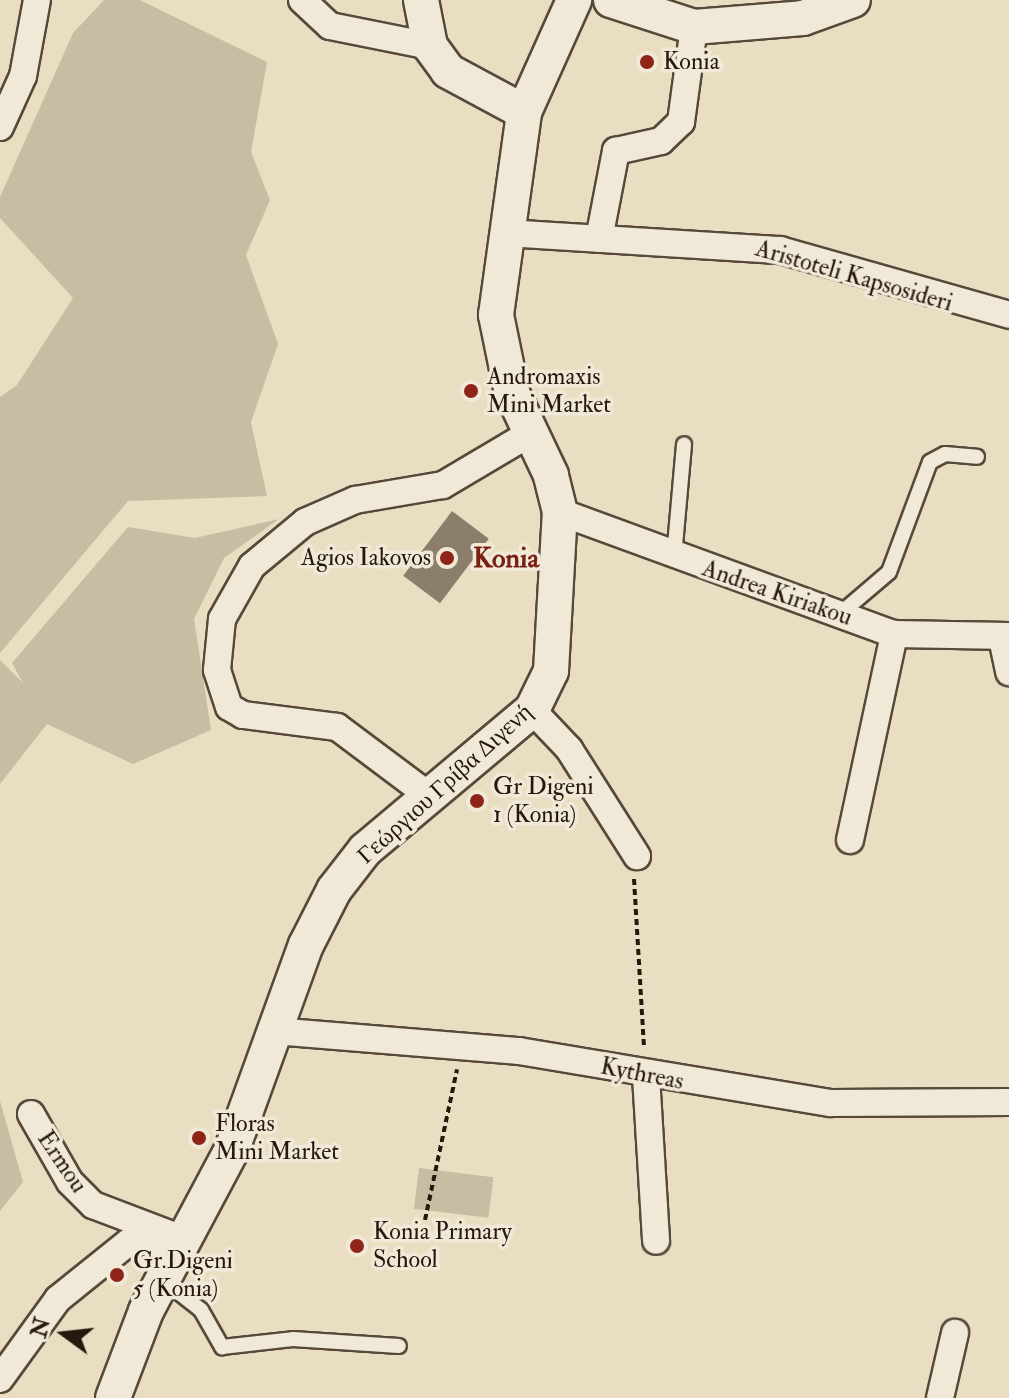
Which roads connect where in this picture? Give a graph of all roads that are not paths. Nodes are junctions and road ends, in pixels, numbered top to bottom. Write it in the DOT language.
graph roads {
  1 [pos="37,0"];
  2 [pos="302,0"];
  3 [pos="421,0"];
  4 [pos="574,0"];
  5 [pos="611,0"];
  6 [pos="853,0"];
  7 [pos="694,27"];
  8 [pos="430,46"];
  9 [pos="524,112"];
  10 [pos="0,127"];
  11 [pos="507,233"];
  12 [pos="599,239"];
  13 [pos="1009,315"];
  14 [pos="529,434"];
  15 [pos="684,444"];
  16 [pos="977,457"];
  17 [pos="560,512"];
  18 [pos="673,558"];
  19 [pos="841,613"];
  20 [pos="894,634"];
  21 [pos="1005,637"];
  22 [pos="1009,672"];
  23 [pos="532,710"];
  24 [pos="428,795"];
  25 [pos="850,840"];
  26 [pos="637,856"];
  27 [pos="275,1031"];
  28 [pos="646,1076"];
  29 [pos="1009,1102"];
  30 [pos="31,1114"];
  31 [pos="187,1240"];
  32 [pos="656,1241"];
  33 [pos="164,1281"];
  34 [pos="955,1333"];
  35 [pos="399,1346"];
  36 [pos="0,1379"];
  37 [pos="113,1398"];
  38 [pos="940,1398"];
  1 -- 10 [label="street"];
  2 -- 8 [label="street"];
  3 -- 8 [label="street"];
  4 -- 9 [label="street, Γεώργιου Γρίβα Διγενή"];
  5 -- 7 [label="street"];
  6 -- 7 [label="street"];
  7 -- 12 [label="street"];
  8 -- 9 [label="street"];
  9 -- 11 [label="street, Γεώργιου Γρίβα Διγενή"];
  11 -- 12 [label="street, Aristoteli Kapsosideri"];
  11 -- 14 [label="street, Γεώργιου Γρίβα Διγενή"];
  12 -- 13 [label="street, Aristoteli Kapsosideri"];
  14 -- 17 [label="street, Γεώργιου Γρίβα Διγενή"];
  14 -- 24 [label="street"];
  15 -- 18 [label="lane"];
  16 -- 19 [label="lane"];
  17 -- 18 [label="street, Andrea Kiriakou"];
  17 -- 23 [label="street, Γεώργιου Γρίβα Διγενή"];
  18 -- 19 [label="street, Andrea Kiriakou"];
  19 -- 20 [label="street, Andrea Kiriakou"];
  20 -- 21 [label="street, Andrea Kiriakou"];
  20 -- 25 [label="street"];
  21 -- 22 [label="street"];
  23 -- 24 [label="street, Γεώργιου Γρίβα Διγενή"];
  23 -- 26 [label="street"];
  24 -- 27 [label="street, Γεώργιου Γρίβα Διγενή"];
  27 -- 28 [label="street, Kythreas"];
  27 -- 31 [label="street, Γεώργιου Γρίβα Διγενή"];
  28 -- 29 [label="street, Kythreas"];
  28 -- 32 [label="street"];
  30 -- 31 [label="street, Ermou"];
  31 -- 33 [label="street, Γεώργιου Γρίβα Διγενή"];
  31 -- 36 [label="street"];
  33 -- 35 [label="lane"];
  33 -- 37 [label="street, Γεώργιου Γρίβα Διγενή"];
  34 -- 38 [label="street"];
}
